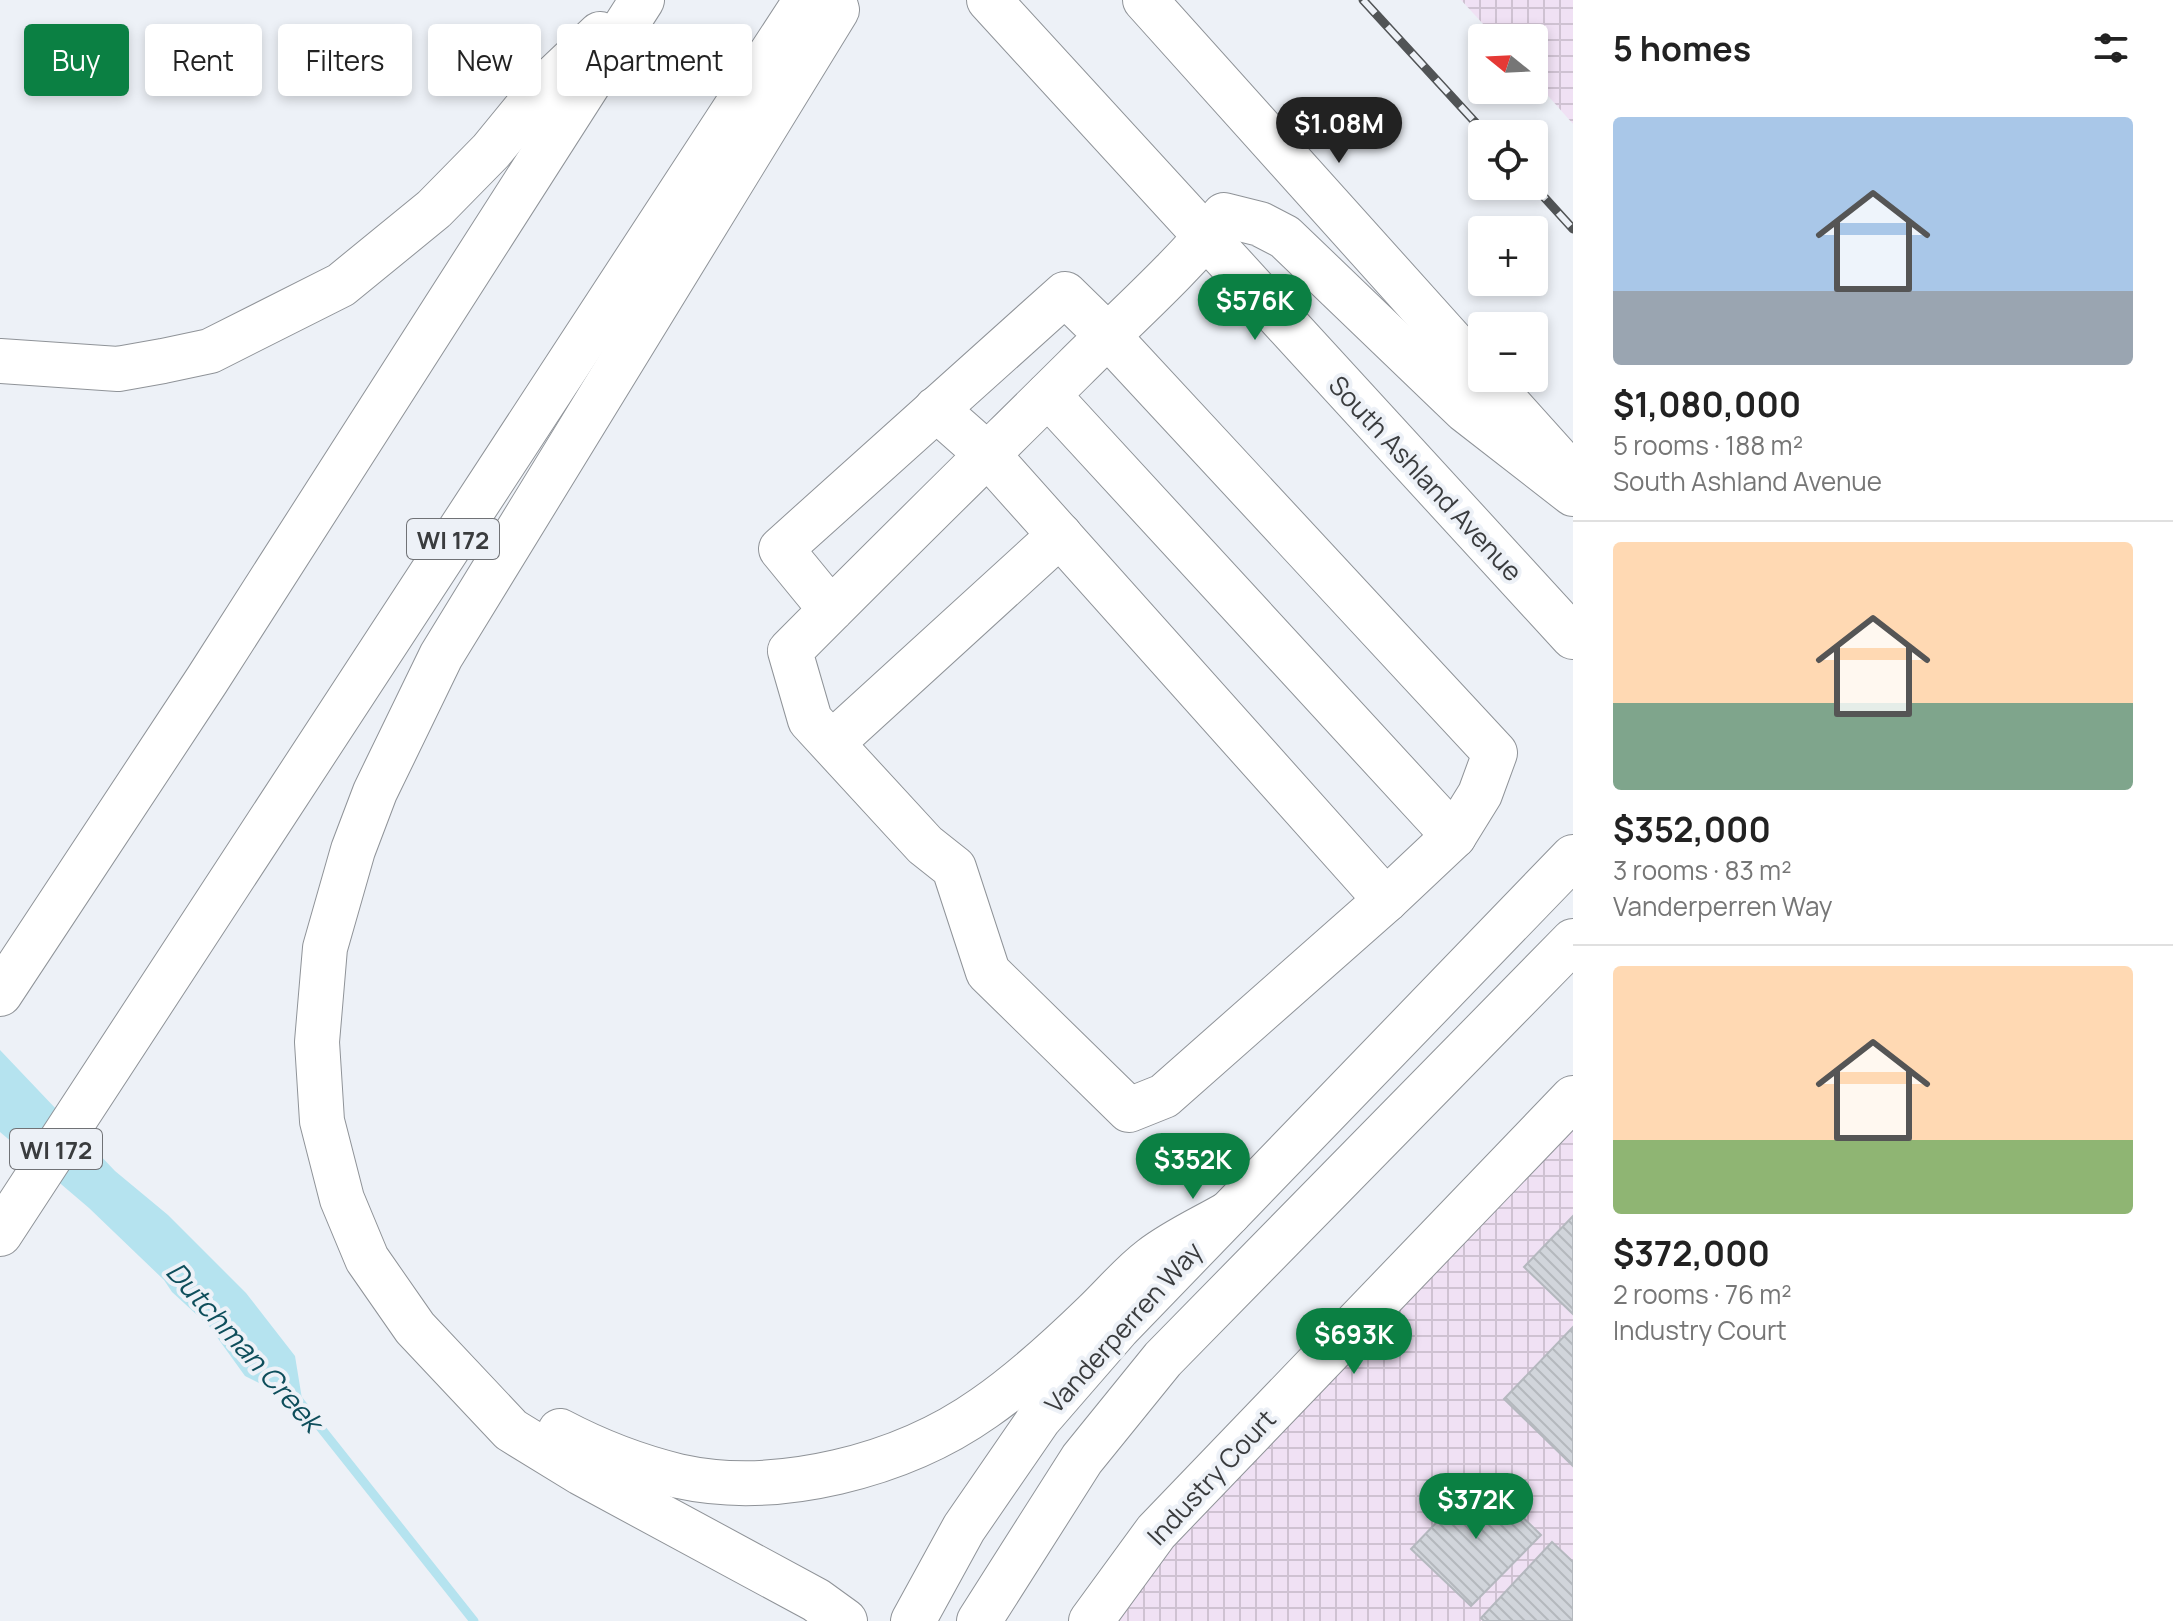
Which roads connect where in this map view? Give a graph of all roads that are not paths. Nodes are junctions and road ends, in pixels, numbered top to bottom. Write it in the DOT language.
graph roads {
  1 [pos="639,0"];
  2 [pos="806,0"];
  3 [pos="834,0"];
  4 [pos="989,0"];
  5 [pos="1145,0"];
  6 [pos="1205,239"];
  7 [pos="1108,336"];
  8 [pos="1468,358"];
  9 [pos="0,361"];
  10 [pos="1498,392"];
  11 [pos="1048,395"];
  12 [pos="936,409"];
  13 [pos="988,455"];
  14 [pos="1573,476"];
  15 [pos="1573,494"];
  16 [pos="1060,535"];
  17 [pos="831,610"];
  18 [pos="1573,637"];
  19 [pos="832,743"];
  20 [pos="1454,836"];
  21 [pos="1573,857"];
  22 [pos="1386,900"];
  23 [pos="1573,941"];
  24 [pos="6,985"];
  25 [pos="1573,1098"];
  26 [pos="1229,1213"];
  27 [pos="5,1226"];
  28 [pos="474,1390"];
  29 [pos="845,1621"];
  30 [pos="913,1621"];
  31 [pos="979,1621"];
  32 [pos="1091,1621"];
  1 -- 9 [label="main road"];
  1 -- 24 [label="main road"];
  2 -- 27 [label="main road, WI 172"];
  3 -- 28 [label="main road"];
  4 -- 6 [label="main road, South Ashland Avenue"];
  5 -- 8 [label="main road"];
  6 -- 7 [label="main road"];
  6 -- 15 [label="main road"];
  6 -- 18 [label="main road, South Ashland Avenue"];
  7 -- 11 [label="main road"];
  7 -- 12 [label="main road"];
  7 -- 20 [label="main road"];
  10 -- 14 [label="main road"];
  11 -- 13 [label="main road"];
  11 -- 20 [label="main road"];
  12 -- 13 [label="main road"];
  12 -- 17 [label="main road"];
  13 -- 16 [label="main road"];
  13 -- 17 [label="main road"];
  16 -- 19 [label="main road"];
  16 -- 22 [label="main road"];
  17 -- 19 [label="main road"];
  19 -- 22 [label="main road"];
  20 -- 22 [label="main road"];
  21 -- 26 [label="main road, Vanderperren Way"];
  23 -- 31 [label="main road, Vanderperren Way"];
  25 -- 32 [label="main road, Industry Court"];
  26 -- 28 [label="main road"];
  26 -- 30 [label="main road, Vanderperren Way"];
  28 -- 29 [label="main road"];
}
